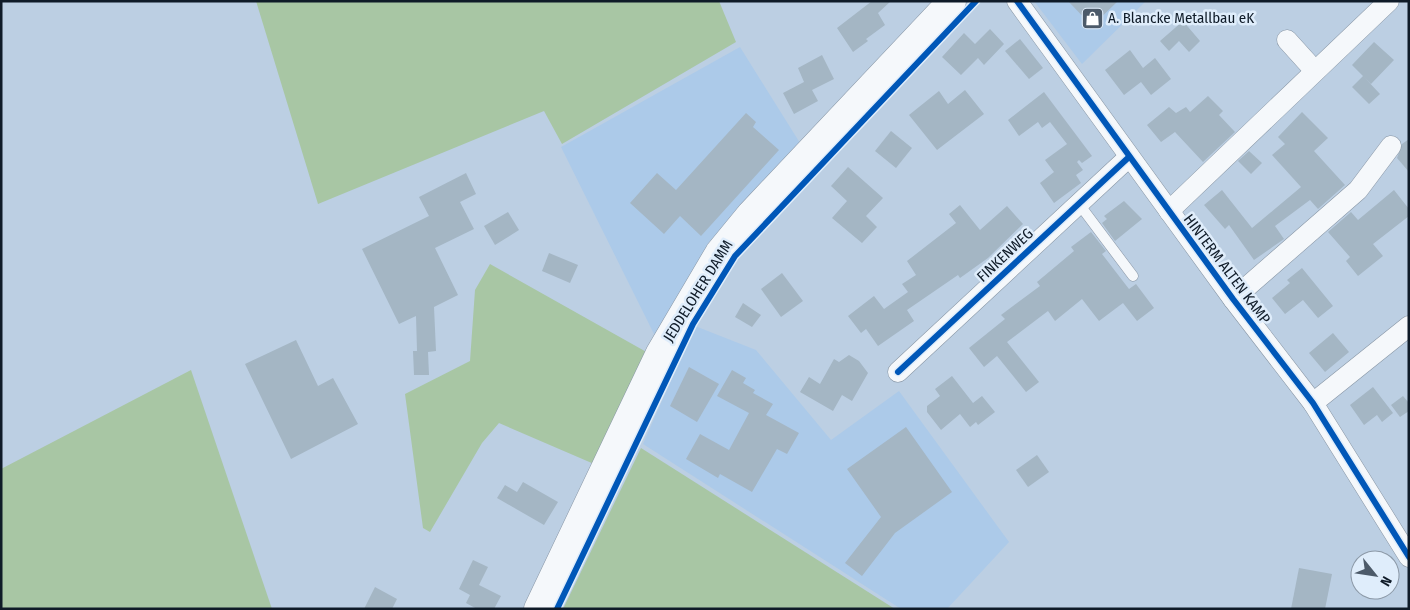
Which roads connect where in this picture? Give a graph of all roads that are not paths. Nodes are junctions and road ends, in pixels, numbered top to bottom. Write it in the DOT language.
graph roads {
  1 [pos="952,1"];
  2 [pos="1017,1"];
  3 [pos="1390,1"];
  4 [pos="1287,40"];
  5 [pos="1315,72"];
  6 [pos="1391,146"];
  7 [pos="1129,157"];
  8 [pos="1079,204"];
  9 [pos="1168,211"];
  10 [pos="1133,276"];
  11 [pos="1232,299"];
  12 [pos="1409,326"];
  13 [pos="898,372"];
  14 [pos="1313,403"];
  15 [pos="1409,557"];
  16 [pos="538,609"];
  1 -- 16 [label="main road, JEDDELOHER DAMM"];
  2 -- 7 [label="street, HINTERM ALTEN KAMP"];
  3 -- 5 [label="street, HINTERM ALTEN KAMP"];
  4 -- 5 [label="street"];
  5 -- 9 [label="street, HINTERM ALTEN KAMP"];
  6 -- 11 [label="street, HINTERM ALTEN KAMP"];
  7 -- 8 [label="street, FINKENWEG"];
  7 -- 9 [label="street, HINTERM ALTEN KAMP"];
  8 -- 10 [label="lane"];
  8 -- 13 [label="street, FINKENWEG"];
  9 -- 11 [label="street, HINTERM ALTEN KAMP"];
  11 -- 14 [label="street, HINTERM ALTEN KAMP"];
  12 -- 14 [label="street"];
  14 -- 15 [label="street, HINTERM ALTEN KAMP"];
}
